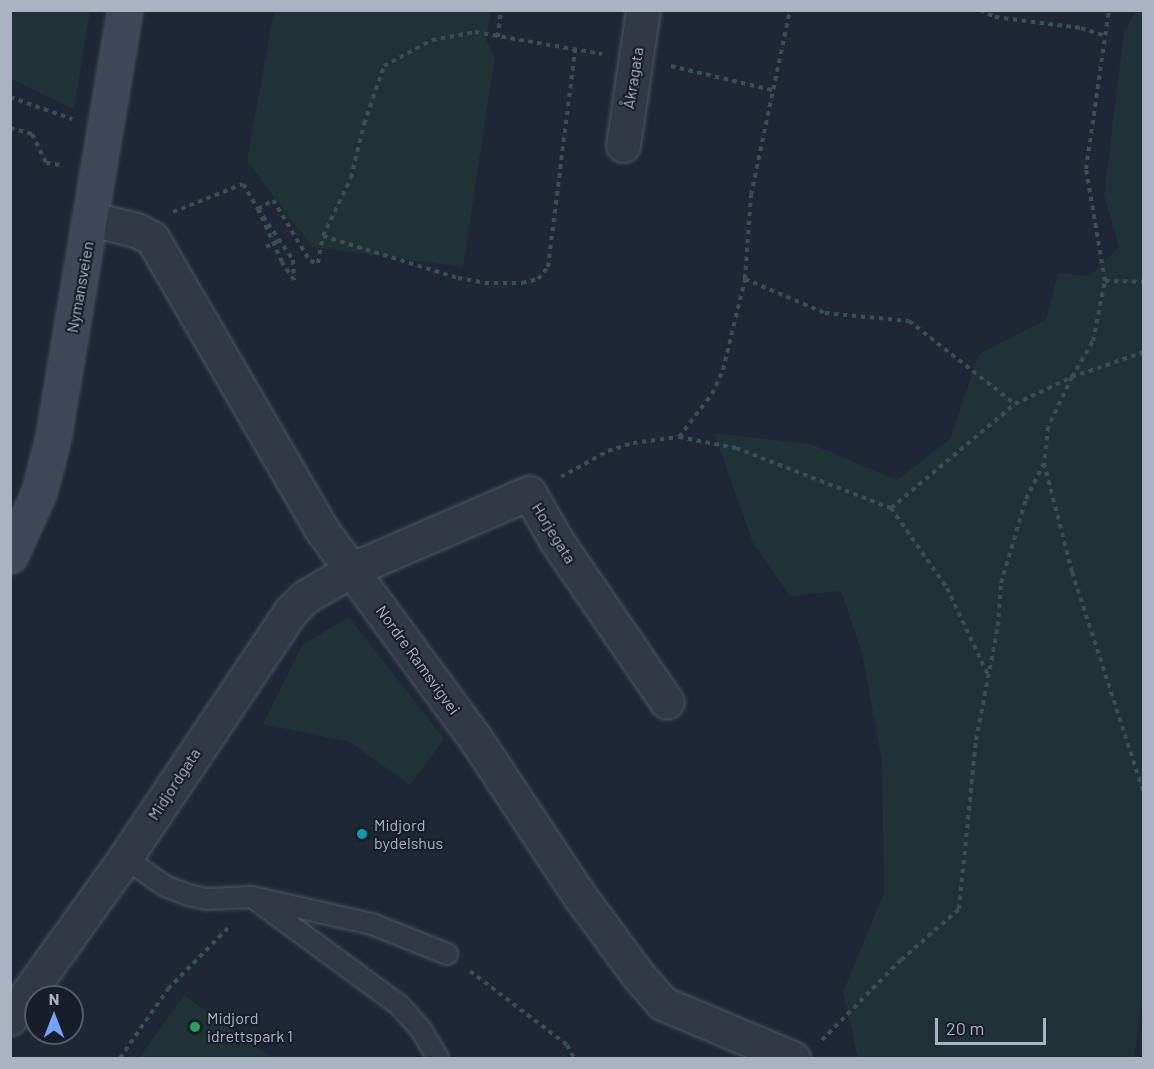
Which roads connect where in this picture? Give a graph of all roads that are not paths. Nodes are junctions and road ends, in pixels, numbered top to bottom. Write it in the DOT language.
graph roads {
  1 [pos="125,10"];
  2 [pos="643,10"];
  3 [pos="623,146"];
  4 [pos="91,219"];
  5 [pos="10,556"];
  6 [pos="353,569"];
  7 [pos="667,702"];
  8 [pos="125,858"];
  9 [pos="252,897"];
  10 [pos="447,954"];
  11 [pos="10,1018"];
  12 [pos="804,1053"];
  13 [pos="438,1059"];
  1 -- 4 [label="street, Nymansveien"];
  2 -- 3 [label="street, Åkragata"];
  4 -- 5 [label="street, Nymansveien"];
  4 -- 6 [label="street, Nordre Ramsvigvei"];
  6 -- 7 [label="street, Horjegata"];
  6 -- 8 [label="street, Midjordgata"];
  6 -- 12 [label="street, Nordre Ramsvigvei"];
  8 -- 9 [label="lane"];
  8 -- 11 [label="street, Midjordgata"];
  9 -- 10 [label="lane"];
  9 -- 13 [label="lane"];
}
